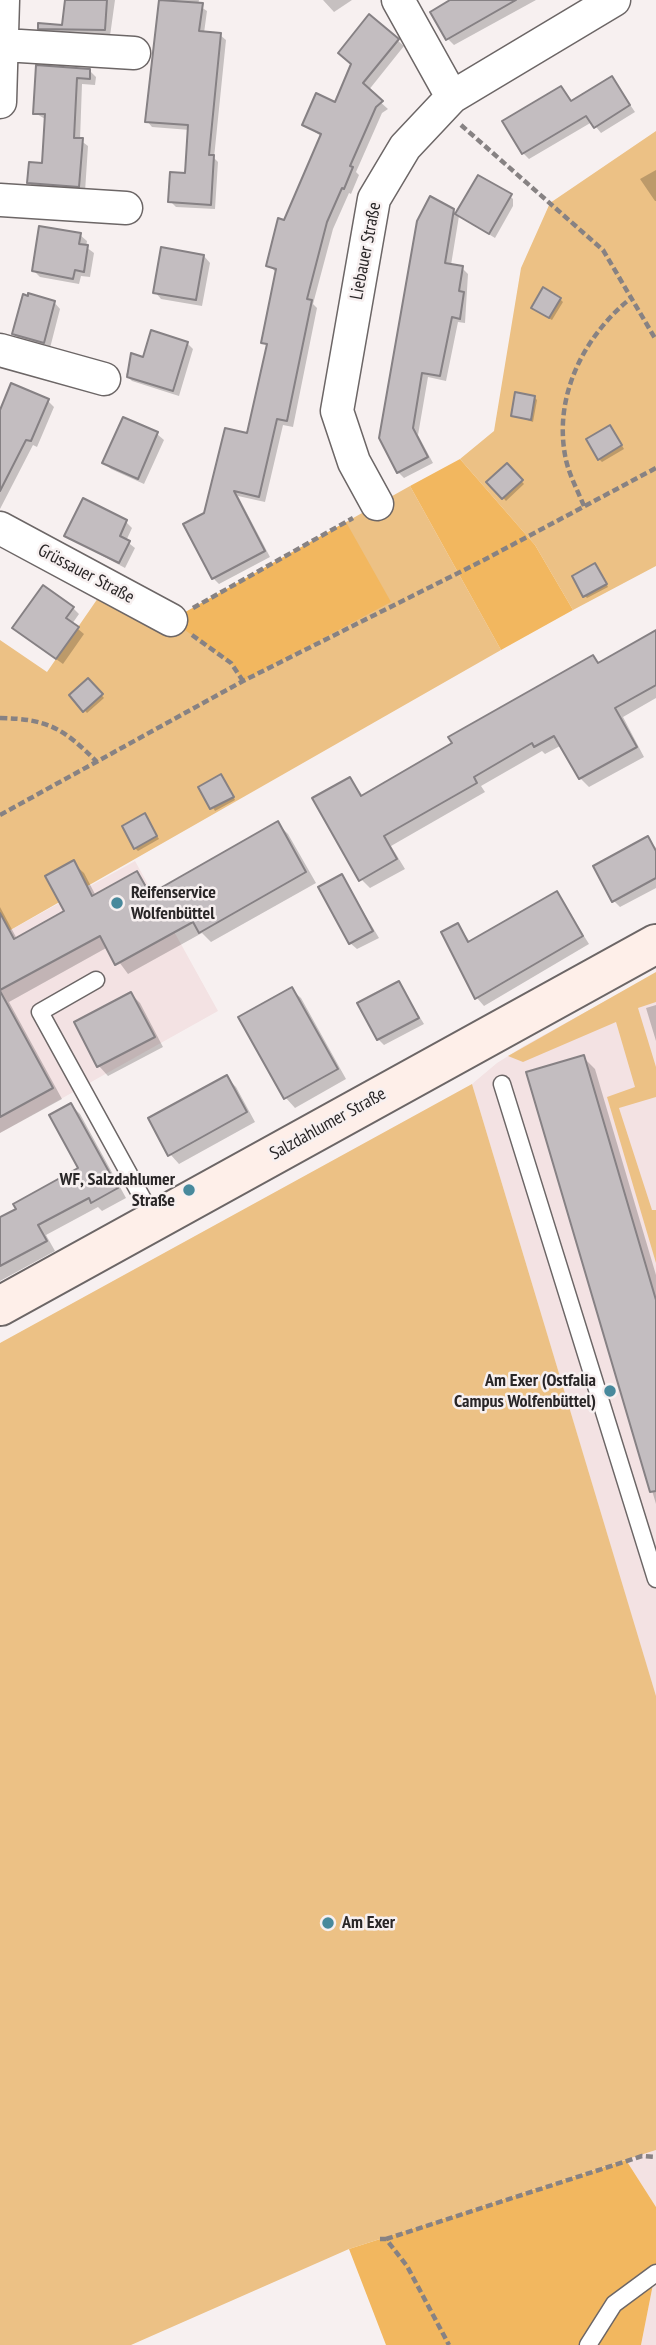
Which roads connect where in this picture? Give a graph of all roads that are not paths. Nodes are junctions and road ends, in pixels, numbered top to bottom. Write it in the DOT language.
graph roads {
  1 [pos="3,0"];
  2 [pos="398,0"];
  3 [pos="605,6"];
  4 [pos="4,45"];
  5 [pos="134,53"];
  6 [pos="0,102"];
  7 [pos="447,102"];
  8 [pos="0,200"];
  9 [pos="125,208"];
  10 [pos="0,350"];
  11 [pos="104,379"];
  12 [pos="377,504"];
  13 [pos="0,528"];
  14 [pos="171,620"];
  15 [pos="656,944"];
  16 [pos="96,980"];
  17 [pos="502,1084"];
  18 [pos="155,1221"];
  19 [pos="0,1306"];
  20 [pos="656,1579"];
  21 [pos="656,2273"];
  22 [pos="587,2345"];
  1 -- 4 [label="street"];
  2 -- 7 [label="street"];
  3 -- 7 [label="street, Liebauer Straße"];
  4 -- 5 [label="street"];
  4 -- 6 [label="street"];
  7 -- 12 [label="street, Liebauer Straße"];
  8 -- 9 [label="street"];
  10 -- 11 [label="street"];
  13 -- 14 [label="street, Grüssauer Straße"];
  15 -- 18 [label="street, Salzdahlumer Straße"];
  16 -- 18 [label="lane"];
  17 -- 20 [label="lane"];
  18 -- 19 [label="street, Salzdahlumer Straße"];
  21 -- 22 [label="lane"];
}
